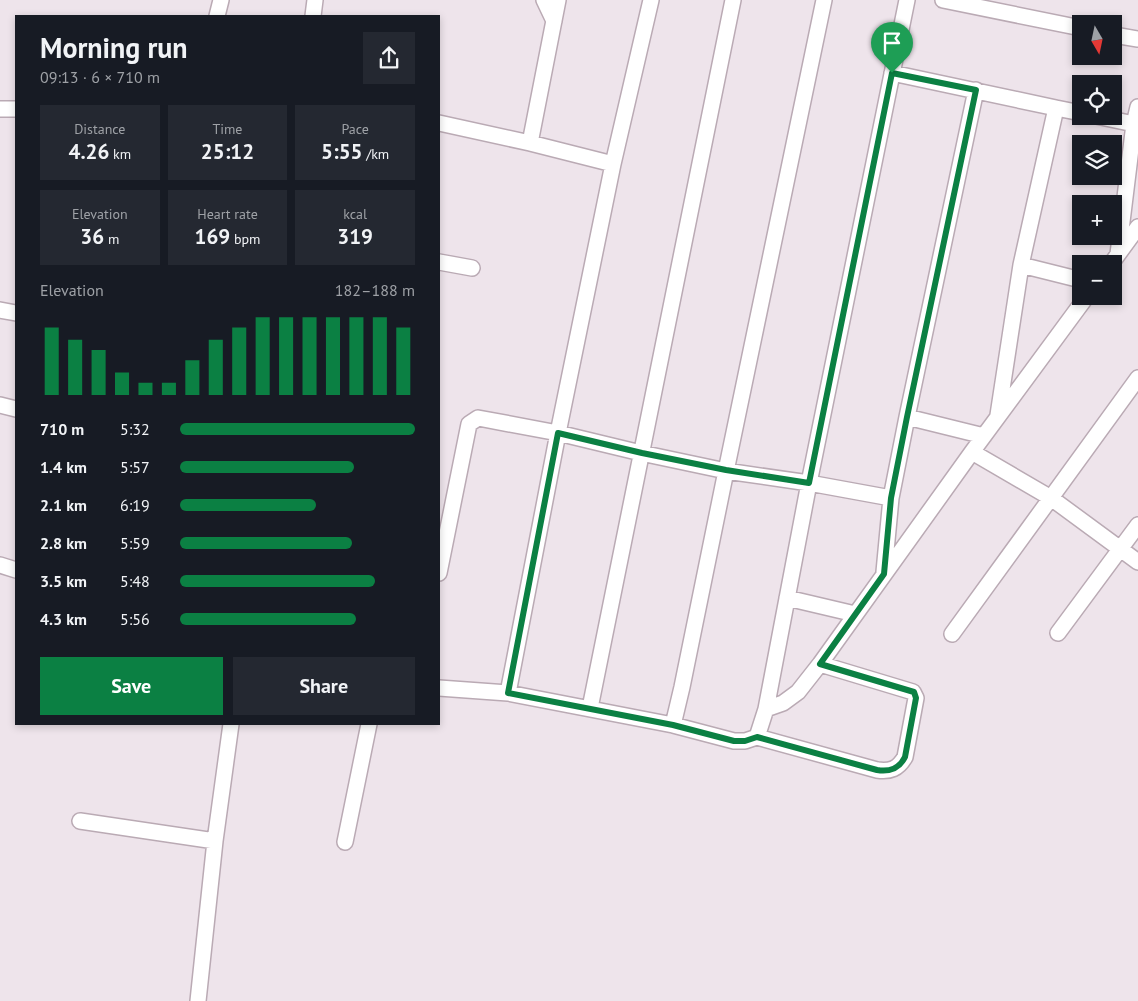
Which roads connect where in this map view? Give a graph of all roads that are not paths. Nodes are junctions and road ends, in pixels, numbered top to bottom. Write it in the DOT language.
graph roads {
  1 [pos="221,0"];
  2 [pos="315,0"];
  3 [pos="544,0"];
  4 [pos="558,0"];
  5 [pos="651,0"];
  6 [pos="733,0"];
  7 [pos="824,0"];
  8 [pos="906,0"];
  9 [pos="943,0"];
  10 [pos="217,15"];
  11 [pos="313,15"];
  12 [pos="554,21"];
  13 [pos="1072,26"];
  14 [pos="1122,36"];
  15 [pos="1138,40"];
  16 [pos="892,73"];
  17 [pos="976,90"];
  18 [pos="1138,107"];
  19 [pos="1056,108"];
  20 [pos="0,109"];
  21 [pos="15,109"];
  22 [pos="1072,111"];
  23 [pos="1122,121"];
  24 [pos="440,123"];
  25 [pos="1134,124"];
  26 [pos="530,143"];
  27 [pos="613,164"];
  28 [pos="1138,227"];
  29 [pos="1115,255"];
  30 [pos="1117,255"];
  31 [pos="440,262"];
  32 [pos="1021,265"];
  33 [pos="472,268"];
  34 [pos="1072,278"];
  35 [pos="1080,305"];
  36 [pos="0,310"];
  37 [pos="15,313"];
  38 [pos="1138,378"];
  39 [pos="0,406"];
  40 [pos="15,409"];
  41 [pos="907,417"];
  42 [pos="997,418"];
  43 [pos="558,433"];
  44 [pos="984,436"];
  45 [pos="972,452"];
  46 [pos="642,453"];
  47 [pos="726,470"];
  48 [pos="809,483"];
  49 [pos="891,498"];
  50 [pos="1051,498"];
  51 [pos="1138,525"];
  52 [pos="1120,550"];
  53 [pos="1138,562"];
  54 [pos="0,565"];
  55 [pos="440,568"];
  56 [pos="15,570"];
  57 [pos="884,574"];
  58 [pos="787,598"];
  59 [pos="855,614"];
  60 [pos="1058,633"];
  61 [pos="952,634"];
  62 [pos="820,664"];
  63 [pos="440,688"];
  64 [pos="508,693"];
  65 [pos="590,708"];
  66 [pos="766,709"];
  67 [pos="232,725"];
  68 [pos="369,725"];
  69 [pos="673,725"];
  70 [pos="757,737"];
  71 [pos="80,821"];
  72 [pos="215,841"];
  73 [pos="345,842"];
  74 [pos="198,1001"];
  1 -- 10 [label="street"];
  2 -- 11 [label="street"];
  3 -- 12 [label="street"];
  4 -- 12 [label="street"];
  5 -- 27 [label="street"];
  6 -- 46 [label="street"];
  7 -- 47 [label="street"];
  8 -- 16 [label="street"];
  9 -- 13 [label="street"];
  12 -- 26 [label="street"];
  14 -- 15 [label="street"];
  16 -- 17 [label="street"];
  16 -- 48 [label="street"];
  17 -- 19 [label="street"];
  17 -- 41 [label="street"];
  18 -- 25 [label="street"];
  19 -- 22 [label="street"];
  19 -- 32 [label="street"];
  20 -- 21 [label="street"];
  23 -- 25 [label="street"];
  24 -- 26 [label="street"];
  25 -- 29 [label="street"];
  26 -- 27 [label="street"];
  27 -- 43 [label="street"];
  28 -- 30 [label="street"];
  31 -- 33 [label="street"];
  32 -- 34 [label="street"];
  32 -- 42 [label="street"];
  35 -- 42 [label="street"];
  36 -- 37 [label="street"];
  38 -- 50 [label="street"];
  39 -- 40 [label="street"];
  41 -- 44 [label="street"];
  41 -- 49 [label="street"];
  42 -- 44 [label="street"];
  43 -- 46 [label="street"];
  43 -- 55 [label="street"];
  43 -- 64 [label="street"];
  44 -- 45 [label="street"];
  45 -- 50 [label="street"];
  45 -- 57 [label="street"];
  46 -- 47 [label="street"];
  46 -- 65 [label="street"];
  47 -- 48 [label="street"];
  47 -- 69 [label="street"];
  48 -- 49 [label="street"];
  48 -- 58 [label="street"];
  49 -- 57 [label="street"];
  50 -- 52 [label="street"];
  50 -- 61 [label="street"];
  51 -- 52 [label="street"];
  52 -- 53 [label="street"];
  52 -- 60 [label="street"];
  54 -- 56 [label="street"];
  57 -- 59 [label="street"];
  58 -- 59 [label="street"];
  58 -- 66 [label="street"];
  59 -- 62 [label="street"];
  62 -- 66 [label="street"];
  62 -- 70 [label="street"];
  63 -- 64 [label="street"];
  64 -- 65 [label="street"];
  65 -- 69 [label="street"];
  66 -- 70 [label="street"];
  67 -- 72 [label="street"];
  68 -- 73 [label="street"];
  69 -- 70 [label="street"];
  71 -- 72 [label="street"];
  72 -- 74 [label="street"];
}
